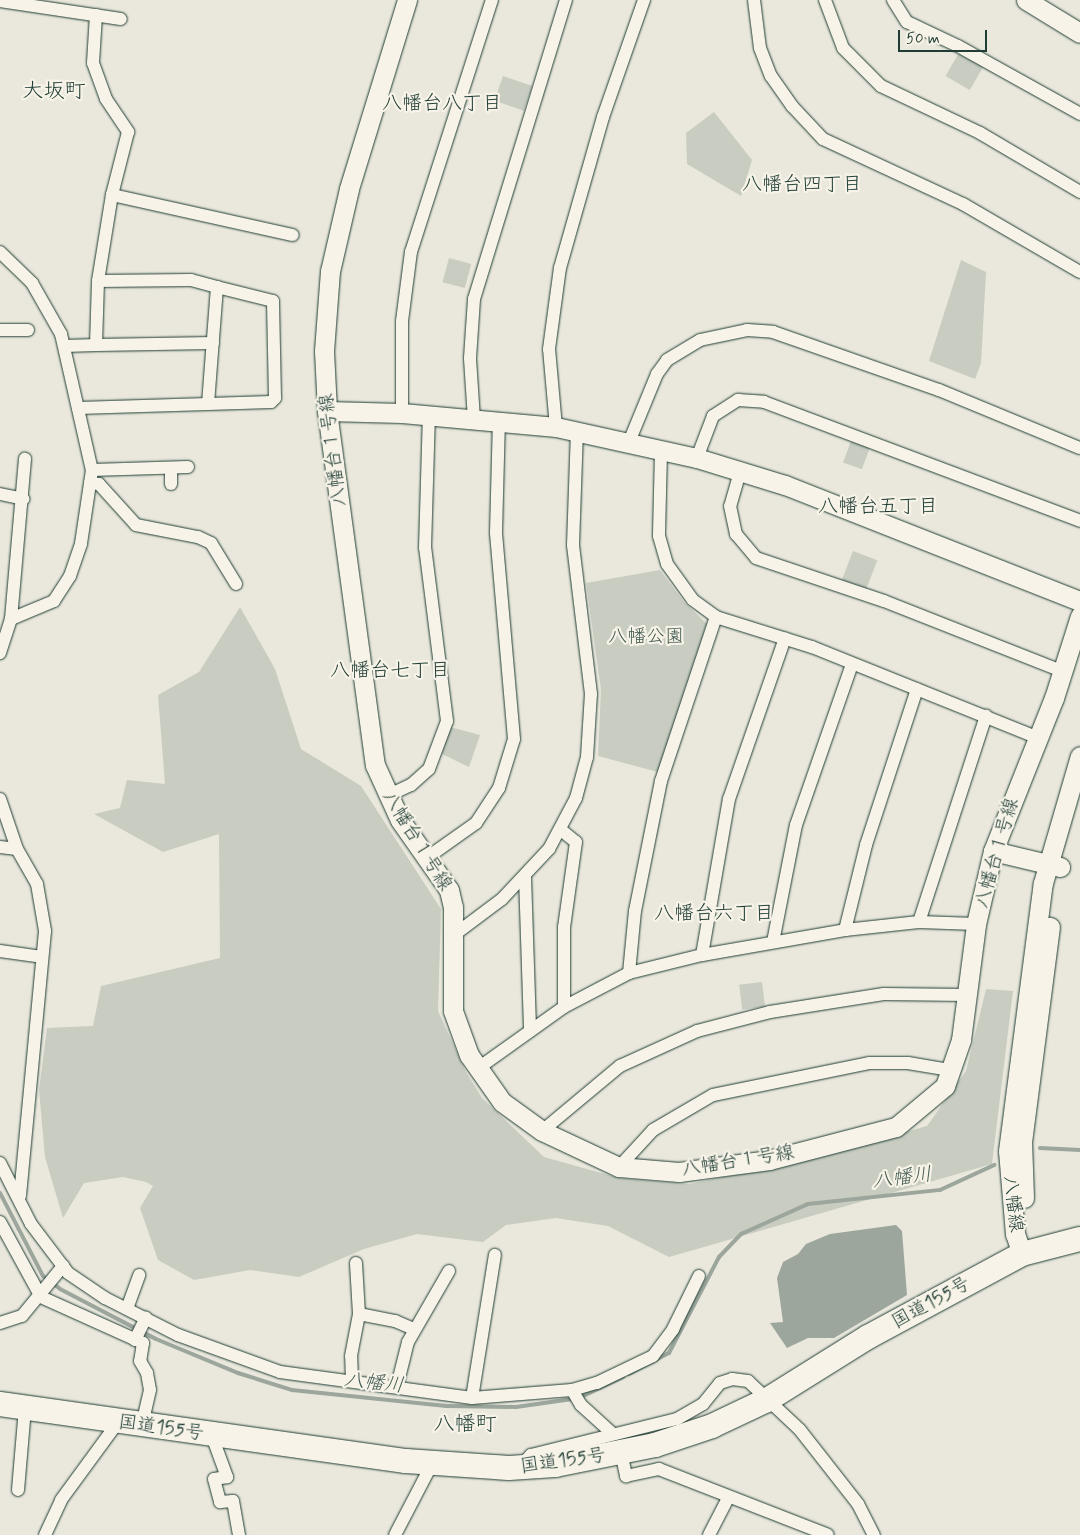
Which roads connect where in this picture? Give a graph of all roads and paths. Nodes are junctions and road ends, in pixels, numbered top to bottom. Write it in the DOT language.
graph roads {
  1 [pos="407,0"];
  2 [pos="492,0"];
  3 [pos="566,0"];
  4 [pos="644,0"];
  5 [pos="754,0"];
  6 [pos="825,0"];
  7 [pos="893,0"];
  8 [pos="1026,0"];
  9 [pos="0,1"];
  10 [pos="96,15"];
  11 [pos="121,18"];
  12 [pos="1080,33"];
  13 [pos="1080,114"];
  14 [pos="1080,192"];
  15 [pos="112,195"];
  16 [pos="293,235"];
  17 [pos="0,252"];
  18 [pos="5,262"];
  19 [pos="1080,272"];
  20 [pos="98,281"];
  21 [pos="217,287"];
  22 [pos="0,330"];
  23 [pos="28,330"];
  24 [pos="213,343"];
  25 [pos="96,345"];
  26 [pos="65,346"];
  27 [pos="208,404"];
  28 [pos="78,408"];
  29 [pos="326,411"];
  30 [pos="402,413"];
  31 [pos="429,415"];
  32 [pos="474,419"];
  33 [pos="499,421"];
  34 [pos="556,427"];
  35 [pos="577,430"];
  36 [pos="629,442"];
  37 [pos="1080,448"];
  38 [pos="662,452"];
  39 [pos="697,458"];
  40 [pos="25,459"];
  41 [pos="188,467"];
  42 [pos="171,468"];
  43 [pos="92,470"];
  44 [pos="740,472"];
  45 [pos="90,483"];
  46 [pos="171,484"];
  47 [pos="0,494"];
  48 [pos="23,499"];
  49 [pos="1080,521"];
  50 [pos="236,584"];
  51 [pos="1080,601"];
  52 [pos="1080,616"];
  53 [pos="716,617"];
  54 [pos="7,624"];
  55 [pos="785,638"];
  56 [pos="0,653"];
  57 [pos="852,664"];
  58 [pos="1062,671"];
  59 [pos="917,689"];
  60 [pos="986,716"];
  61 [pos="1036,737"];
  62 [pos="1080,756"];
  63 [pos="1080,795"];
  64 [pos="387,796"];
  65 [pos="0,798"];
  66 [pos="561,830"];
  67 [pos="0,847"];
  68 [pos="17,849"];
  69 [pos="993,851"];
  70 [pos="428,857"];
  71 [pos="1054,866"];
  72 [pos="526,877"];
  73 [pos="919,922"];
  74 [pos="976,924"];
  75 [pos="845,930"];
  76 [pos="454,935"];
  77 [pos="773,942"];
  78 [pos="0,951"];
  79 [pos="702,955"];
  80 [pos="42,957"];
  81 [pos="629,973"];
  82 [pos="967,995"];
  83 [pos="564,1007"];
  84 [pos="530,1031"];
  85 [pos="477,1069"];
  86 [pos="950,1070"];
  87 [pos="542,1131"];
  88 [pos="0,1163"];
  89 [pos="619,1166"];
  90 [pos="20,1196"];
  91 [pos="1,1225"];
  92 [pos="1080,1239"];
  93 [pos="1022,1254"];
  94 [pos="495,1255"];
  95 [pos="356,1263"];
  96 [pos="60,1271"];
  97 [pos="449,1271"];
  98 [pos="139,1275"];
  99 [pos="699,1276"];
  100 [pos="44,1293"];
  101 [pos="128,1306"];
  102 [pos="359,1314"];
  103 [pos="145,1319"];
  104 [pos="0,1323"];
  105 [pos="414,1329"];
  106 [pos="136,1339"];
  107 [pos="352,1380"];
  108 [pos="397,1386"];
  109 [pos="575,1396"];
  110 [pos="472,1398"];
  111 [pos="767,1400"];
  112 [pos="0,1404"];
  113 [pos="25,1408"];
  114 [pos="118,1422"];
  115 [pos="142,1426"];
  116 [pos="212,1436"];
  117 [pos="617,1443"];
  118 [pos="432,1464"];
  119 [pos="18,1490"];
  120 [pos="728,1498"];
  121 [pos="45,1535"];
  122 [pos="239,1535"];
  123 [pos="395,1535"];
  124 [pos="709,1535"];
  125 [pos="828,1535"];
  126 [pos="874,1535"];
  1 -- 29 [label="street, 八幡台１号線"];
  2 -- 30 [label="street"];
  3 -- 32 [label="street"];
  4 -- 34 [label="street"];
  5 -- 19 [label="street"];
  6 -- 14 [label="street"];
  7 -- 13 [label="street"];
  8 -- 12 [label="street"];
  9 -- 10 [label="street"];
  10 -- 11 [label="street"];
  10 -- 15 [label="street"];
  15 -- 16 [label="street"];
  15 -- 20 [label="street"];
  17 -- 18 [label="street"];
  18 -- 26 [label="street"];
  20 -- 21 [label="street"];
  20 -- 25 [label="street"];
  21 -- 24 [label="street"];
  21 -- 27 [label="street"];
  22 -- 23 [label="street"];
  24 -- 25 [label="street"];
  24 -- 27 [label="street"];
  25 -- 26 [label="street"];
  26 -- 28 [label="street"];
  27 -- 28 [label="street"];
  28 -- 43 [label="street"];
  29 -- 30 [label="street"];
  29 -- 64 [label="street, 八幡台１号線"];
  30 -- 31 [label="street"];
  31 -- 32 [label="street"];
  31 -- 64 [label="street"];
  32 -- 33 [label="street"];
  33 -- 34 [label="street"];
  33 -- 70 [label="street"];
  34 -- 35 [label="street"];
  35 -- 36 [label="street"];
  35 -- 66 [label="street"];
  36 -- 37 [label="street"];
  36 -- 38 [label="street"];
  38 -- 39 [label="street"];
  38 -- 53 [label="street"];
  39 -- 44 [label="street"];
  39 -- 49 [label="street"];
  40 -- 48 [label="street"];
  41 -- 42 [label="street"];
  42 -- 43 [label="street"];
  42 -- 46 [label="street"];
  43 -- 45 [label="street"];
  44 -- 51 [label="street"];
  44 -- 58 [label="street"];
  45 -- 50 [label="street"];
  45 -- 54 [label="street"];
  47 -- 48 [label="street"];
  48 -- 54 [label="street"];
  52 -- 58 [label="street, 八幡台１号線"];
  53 -- 55 [label="street"];
  53 -- 81 [label="street"];
  54 -- 56 [label="street"];
  55 -- 57 [label="street"];
  55 -- 79 [label="street"];
  57 -- 59 [label="street"];
  57 -- 77 [label="street"];
  58 -- 61 [label="street, 八幡台１号線"];
  59 -- 60 [label="street"];
  59 -- 75 [label="street"];
  60 -- 61 [label="street"];
  60 -- 73 [label="street"];
  61 -- 69 [label="street, 八幡台１号線"];
  62 -- 71 [label="street, 八幡線"];
  63 -- 71 [label="street, 八幡線"];
  64 -- 70 [label="street, 八幡台１号線"];
  65 -- 68 [label="street"];
  66 -- 72 [label="street"];
  66 -- 83 [label="street"];
  67 -- 68 [label="street"];
  68 -- 80 [label="street"];
  69 -- 71 [label="street"];
  69 -- 74 [label="street, 八幡台１号線"];
  70 -- 76 [label="street, 八幡台１号線"];
  71 -- 93 [label="street, 八幡線"];
  72 -- 76 [label="street"];
  72 -- 84 [label="street"];
  73 -- 74 [label="street"];
  73 -- 75 [label="street"];
  74 -- 82 [label="street, 八幡台１号線"];
  75 -- 77 [label="street"];
  76 -- 85 [label="street, 八幡台１号線"];
  77 -- 79 [label="street"];
  78 -- 80 [label="street"];
  79 -- 81 [label="street"];
  80 -- 90 [label="street"];
  81 -- 83 [label="street"];
  82 -- 86 [label="street, 八幡台１号線"];
  82 -- 87 [label="street"];
  83 -- 84 [label="street"];
  84 -- 85 [label="street"];
  85 -- 87 [label="street, 八幡台１号線"];
  86 -- 89 [label="street"];
  86 -- 89 [label="street, 八幡台１号線"];
  87 -- 89 [label="street, 八幡台１号線"];
  88 -- 90 [label="street"];
  90 -- 96 [label="street"];
  91 -- 100 [label="street"];
  92 -- 93 [label="highway, 国道155号"];
  93 -- 111 [label="highway, 国道155号"];
  94 -- 110 [label="street"];
  95 -- 102 [label="street"];
  96 -- 100 [label="street"];
  96 -- 101 [label="street"];
  97 -- 105 [label="street"];
  98 -- 101 [label="street"];
  99 -- 109 [label="street"];
  100 -- 104 [label="street"];
  100 -- 106 [label="street"];
  101 -- 103 [label="street"];
  102 -- 105 [label="street"];
  102 -- 107 [label="street"];
  103 -- 106 [label="street"];
  103 -- 107 [label="street"];
  105 -- 108 [label="street"];
  106 -- 115 [label="street"];
  107 -- 108 [label="street"];
  108 -- 110 [label="street"];
  109 -- 110 [label="street"];
  109 -- 117 [label="street"];
  111 -- 117 [label="highway, 国道155号"];
  111 -- 117 [label="street"];
  111 -- 126 [label="street"];
  112 -- 113 [label="highway, 国道155号"];
  113 -- 114 [label="highway, 国道155号"];
  113 -- 119 [label="street"];
  114 -- 115 [label="highway, 国道155号"];
  114 -- 121 [label="street"];
  115 -- 116 [label="highway, 国道155号"];
  116 -- 118 [label="highway, 国道155号"];
  116 -- 122 [label="street"];
  117 -- 118 [label="highway, 国道155号"];
  117 -- 120 [label="street"];
  118 -- 123 [label="street"];
  120 -- 124 [label="street"];
  120 -- 125 [label="street"];
}
